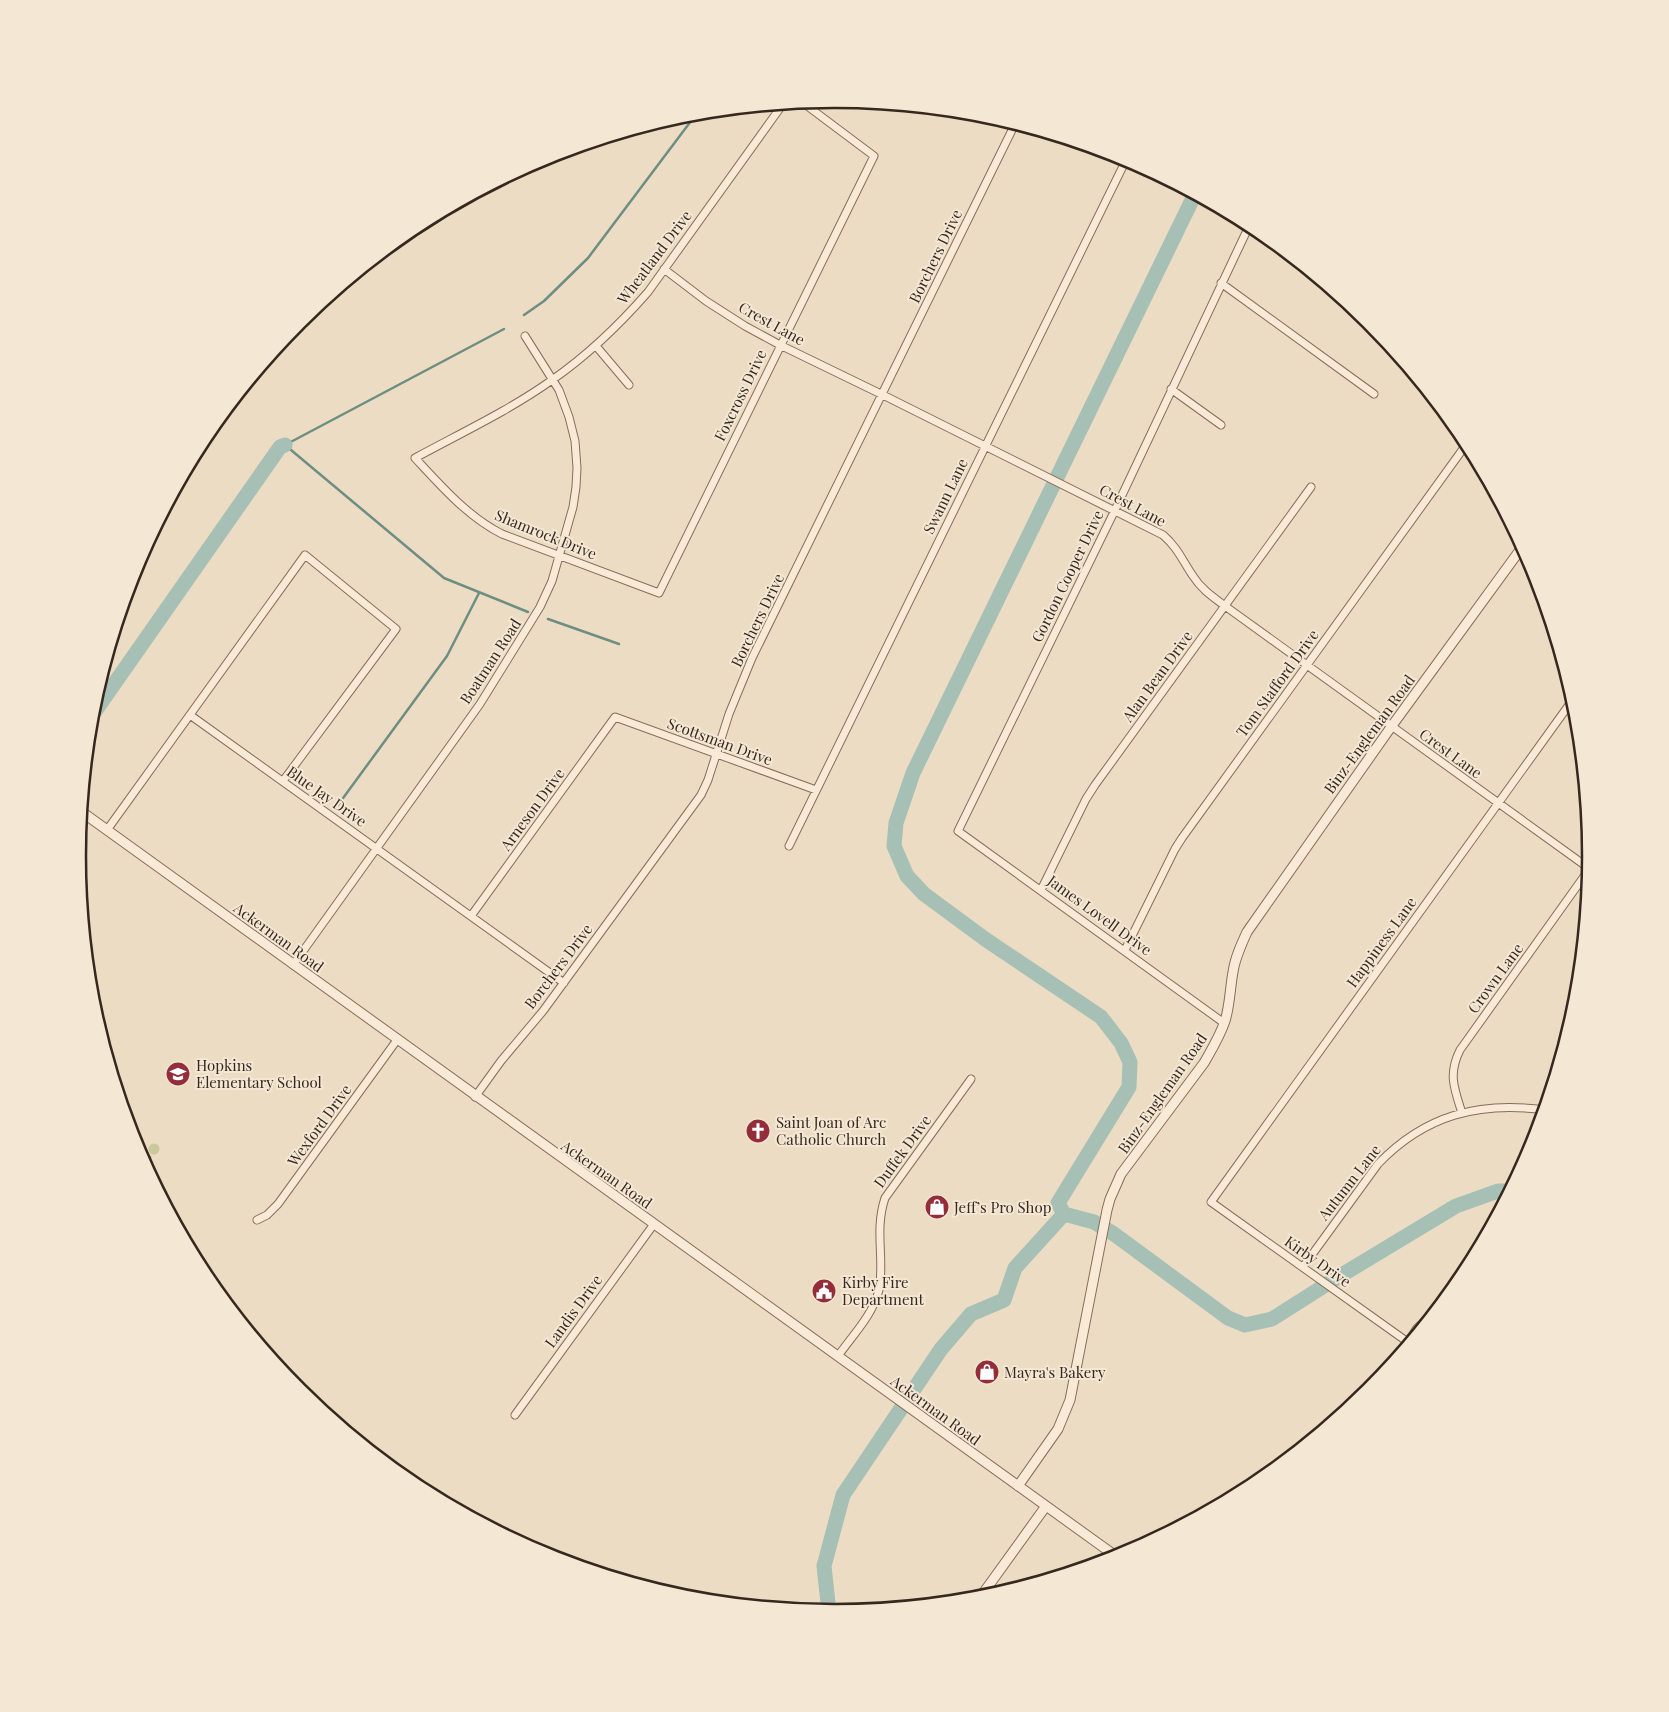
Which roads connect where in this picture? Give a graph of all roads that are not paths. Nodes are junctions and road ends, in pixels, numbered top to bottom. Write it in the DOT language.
graph roads {
  1 [pos="811,108"];
  2 [pos="779,110"];
  3 [pos="1012,129"];
  4 [pos="1123,166"];
  5 [pos="1246,232"];
  6 [pos="664,269"];
  7 [pos="1221,283"];
  8 [pos="525,336"];
  9 [pos="780,345"];
  10 [pos="596,346"];
  11 [pos="553,380"];
  12 [pos="629,385"];
  13 [pos="1171,389"];
  14 [pos="883,394"];
  15 [pos="1374,394"];
  16 [pos="1220,425"];
  17 [pos="985,446"];
  18 [pos="1463,449"];
  19 [pos="415,458"];
  20 [pos="1311,487"];
  21 [pos="1114,510"];
  22 [pos="1518,553"];
  23 [pos="560,555"];
  24 [pos="658,593"];
  25 [pos="1225,606"];
  26 [pos="1307,665"];
  27 [pos="1567,707"];
  28 [pos="190,715"];
  29 [pos="615,717"];
  30 [pos="1391,726"];
  31 [pos="715,754"];
  32 [pos="283,781"];
  33 [pos="816,790"];
  34 [pos="1498,804"];
  35 [pos="88,816"];
  36 [pos="107,830"];
  37 [pos="958,831"];
  38 [pos="789,846"];
  39 [pos="377,848"];
  40 [pos="1583,864"];
  41 [pos="1582,880"];
  42 [pos="1041,890"];
  43 [pos="472,916"];
  44 [pos="1125,950"];
  45 [pos="293,965"];
  46 [pos="564,983"];
  47 [pos="1224,1023"];
  48 [pos="398,1040"];
  49 [pos="971,1079"];
  50 [pos="475,1097"];
  51 [pos="1538,1109"];
  52 [pos="1462,1113"];
  53 [pos="1211,1202"];
  54 [pos="257,1220"];
  55 [pos="654,1224"];
  56 [pos="1306,1269"];
  57 [pos="1405,1340"];
  58 [pos="838,1356"];
  59 [pos="515,1415"];
  60 [pos="1018,1486"];
  61 [pos="1046,1506"];
  62 [pos="1109,1552"];
  63 [pos="987,1588"];
  1 -- 9 [label="street, Foxcross Drive"];
  2 -- 6 [label="street, Wheatland Drive"];
  3 -- 14 [label="street, Borchers Drive"];
  4 -- 17 [label="street, Swann Lane"];
  5 -- 7 [label="street, Gordon Cooper Drive"];
  6 -- 9 [label="street, Crest Lane"];
  6 -- 10 [label="street, Wheatland Drive"];
  7 -- 13 [label="street, Gordon Cooper Drive"];
  7 -- 15 [label="street"];
  8 -- 11 [label="street, Boatman Road"];
  9 -- 14 [label="street, Crest Lane"];
  9 -- 24 [label="street, Foxcross Drive"];
  10 -- 11 [label="street, Wheatland Drive"];
  10 -- 12 [label="street"];
  11 -- 19 [label="street, Wheatland Drive"];
  11 -- 23 [label="street, Boatman Road"];
  13 -- 16 [label="street"];
  13 -- 21 [label="street, Gordon Cooper Drive"];
  14 -- 17 [label="street, Crest Lane"];
  14 -- 31 [label="street, Borchers Drive"];
  17 -- 21 [label="street, Crest Lane"];
  17 -- 33 [label="street, Swann Lane"];
  18 -- 26 [label="street, Tom Stafford Drive"];
  19 -- 23 [label="street, Shamrock Drive"];
  20 -- 25 [label="street, Alan Bean Drive"];
  21 -- 25 [label="street, Crest Lane"];
  21 -- 37 [label="street, Gordon Cooper Drive"];
  22 -- 30 [label="street, Binz-Engleman Road"];
  23 -- 24 [label="street, Shamrock Drive"];
  23 -- 39 [label="street, Boatman Road"];
  25 -- 26 [label="street, Crest Lane"];
  25 -- 42 [label="street, Alan Bean Drive"];
  26 -- 30 [label="street, Crest Lane"];
  26 -- 44 [label="street, Tom Stafford Drive"];
  27 -- 34 [label="street, Happiness Lane"];
  28 -- 32 [label="street, Blue Jay Drive"];
  28 -- 32 [label="street"];
  28 -- 36 [label="street"];
  29 -- 31 [label="street, Scottsman Drive"];
  29 -- 43 [label="street, Arneson Drive"];
  30 -- 34 [label="street, Crest Lane"];
  30 -- 47 [label="street, Binz-Engleman Road"];
  31 -- 33 [label="street, Scottsman Drive"];
  31 -- 46 [label="street, Borchers Drive"];
  32 -- 39 [label="street, Blue Jay Drive"];
  33 -- 38 [label="street, Swann Lane"];
  34 -- 40 [label="street, Crest Lane"];
  34 -- 53 [label="street, Happiness Lane"];
  35 -- 36 [label="street, Ackerman Road"];
  36 -- 45 [label="street, Ackerman Road"];
  37 -- 42 [label="street, James Lovell Drive"];
  39 -- 43 [label="street, Blue Jay Drive"];
  39 -- 45 [label="street, Boatman Road"];
  41 -- 52 [label="street, Crown Lane"];
  42 -- 44 [label="street, James Lovell Drive"];
  43 -- 46 [label="street, Blue Jay Drive"];
  44 -- 47 [label="street, James Lovell Drive"];
  45 -- 48 [label="street, Ackerman Road"];
  46 -- 50 [label="street, Borchers Drive"];
  47 -- 60 [label="street, Binz-Engleman Road"];
  48 -- 50 [label="street, Ackerman Road"];
  48 -- 54 [label="street, Wexford Drive"];
  49 -- 58 [label="street, Duffek Drive"];
  50 -- 55 [label="street, Ackerman Road"];
  51 -- 52 [label="street, Autumn Lane"];
  52 -- 56 [label="street, Autumn Lane"];
  53 -- 56 [label="street, Kirby Drive"];
  55 -- 58 [label="street, Ackerman Road"];
  55 -- 59 [label="street, Landis Drive"];
  56 -- 57 [label="street, Kirby Drive"];
  58 -- 60 [label="street, Ackerman Road"];
  60 -- 61 [label="street, Ackerman Road"];
  61 -- 62 [label="street, Ackerman Road"];
  61 -- 63 [label="street"];
}
